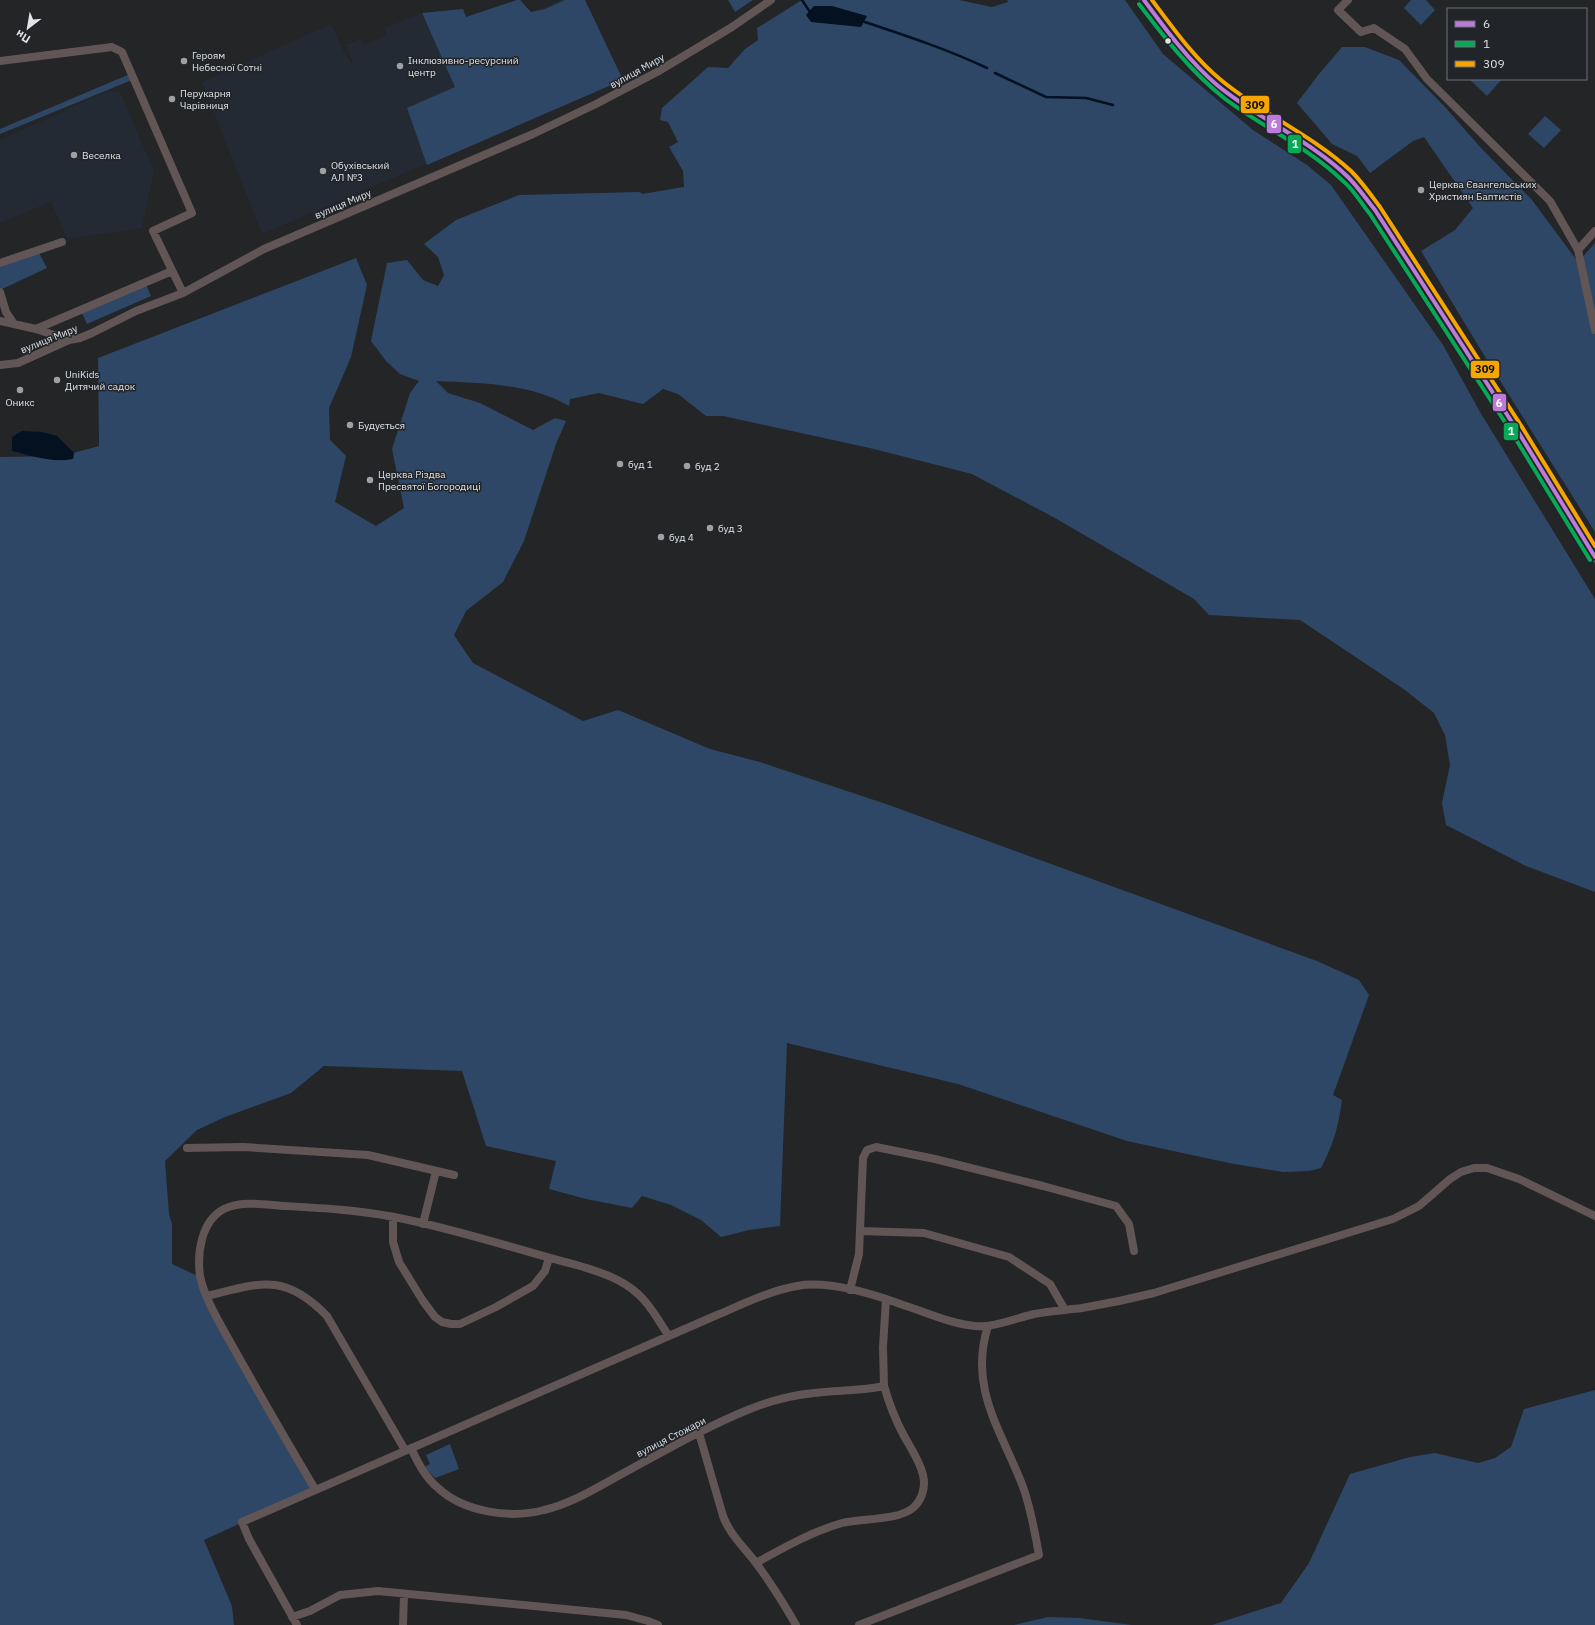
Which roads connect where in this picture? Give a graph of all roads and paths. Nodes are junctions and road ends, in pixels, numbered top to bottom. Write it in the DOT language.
graph roads {
  1 [pos="771,0"];
  2 [pos="1144,0"];
  3 [pos="1348,0"];
  4 [pos="0,61"];
  5 [pos="1595,231"];
  6 [pos="62,242"];
  7 [pos="1578,250"];
  8 [pos="0,263"];
  9 [pos="172,270"];
  10 [pos="0,292"];
  11 [pos="183,293"];
  12 [pos="0,321"];
  13 [pos="14,324"];
  14 [pos="36,329"];
  15 [pos="1595,330"];
  16 [pos="70,340"];
  17 [pos="0,366"];
  18 [pos="1592,545"];
  19 [pos="1595,557"];
  20 [pos="187,1148"];
  21 [pos="436,1171"];
  22 [pos="454,1175"];
  23 [pos="1595,1216"];
  24 [pos="393,1217"];
  25 [pos="423,1224"];
  26 [pos="860,1231"];
  27 [pos="1134,1251"];
  28 [pos="549,1258"];
  29 [pos="850,1290"];
  30 [pos="207,1296"];
  31 [pos="886,1299"];
  32 [pos="1065,1310"];
  33 [pos="988,1326"];
  34 [pos="669,1336"];
  35 [pos="884,1386"];
  36 [pos="699,1433"];
  37 [pos="408,1449"];
  38 [pos="315,1489"];
  39 [pos="756,1563"];
  40 [pos="404,1594"];
  41 [pos="292,1616"];
  42 [pos="297,1625"];
  43 [pos="403,1625"];
  44 [pos="658,1625"];
  45 [pos="796,1625"];
  46 [pos="859,1625"];
  1 -- 11 [label="street, вулиця Миру"];
  2 -- 18 [label="main road"];
  3 -- 7 [label="street"];
  4 -- 9 [label="street"];
  5 -- 7 [label="street"];
  6 -- 8 [label="street"];
  7 -- 15 [label="street"];
  9 -- 11 [label="street"];
  9 -- 14 [label="street"];
  10 -- 13 [label="street"];
  11 -- 16 [label="street, вулиця Миру"];
  12 -- 13 [label="street"];
  13 -- 14 [label="street"];
  14 -- 16 [label="street"];
  16 -- 17 [label="street, вулиця Миру"];
  18 -- 19 [label="main road"];
  20 -- 21 [label="street"];
  21 -- 22 [label="street"];
  21 -- 25 [label="street"];
  23 -- 32 [label="street"];
  24 -- 25 [label="street"];
  24 -- 28 [label="street"];
  24 -- 30 [label="street"];
  25 -- 28 [label="street"];
  26 -- 27 [label="street"];
  26 -- 29 [label="street"];
  26 -- 32 [label="street"];
  28 -- 34 [label="street"];
  29 -- 31 [label="street"];
  29 -- 34 [label="street"];
  30 -- 37 [label="street, вулиця Стожари"];
  30 -- 38 [label="street"];
  31 -- 33 [label="street"];
  31 -- 35 [label="street"];
  32 -- 33 [label="street"];
  33 -- 46 [label="street"];
  34 -- 37 [label="street"];
  35 -- 36 [label="street, вулиця Стожари"];
  35 -- 39 [label="street"];
  36 -- 37 [label="street, вулиця Стожари"];
  36 -- 39 [label="street"];
  37 -- 38 [label="street"];
  38 -- 41 [label="street"];
  39 -- 45 [label="street"];
  40 -- 41 [label="street"];
  40 -- 43 [label="street"];
  40 -- 44 [label="street"];
  41 -- 42 [label="street"];
}
